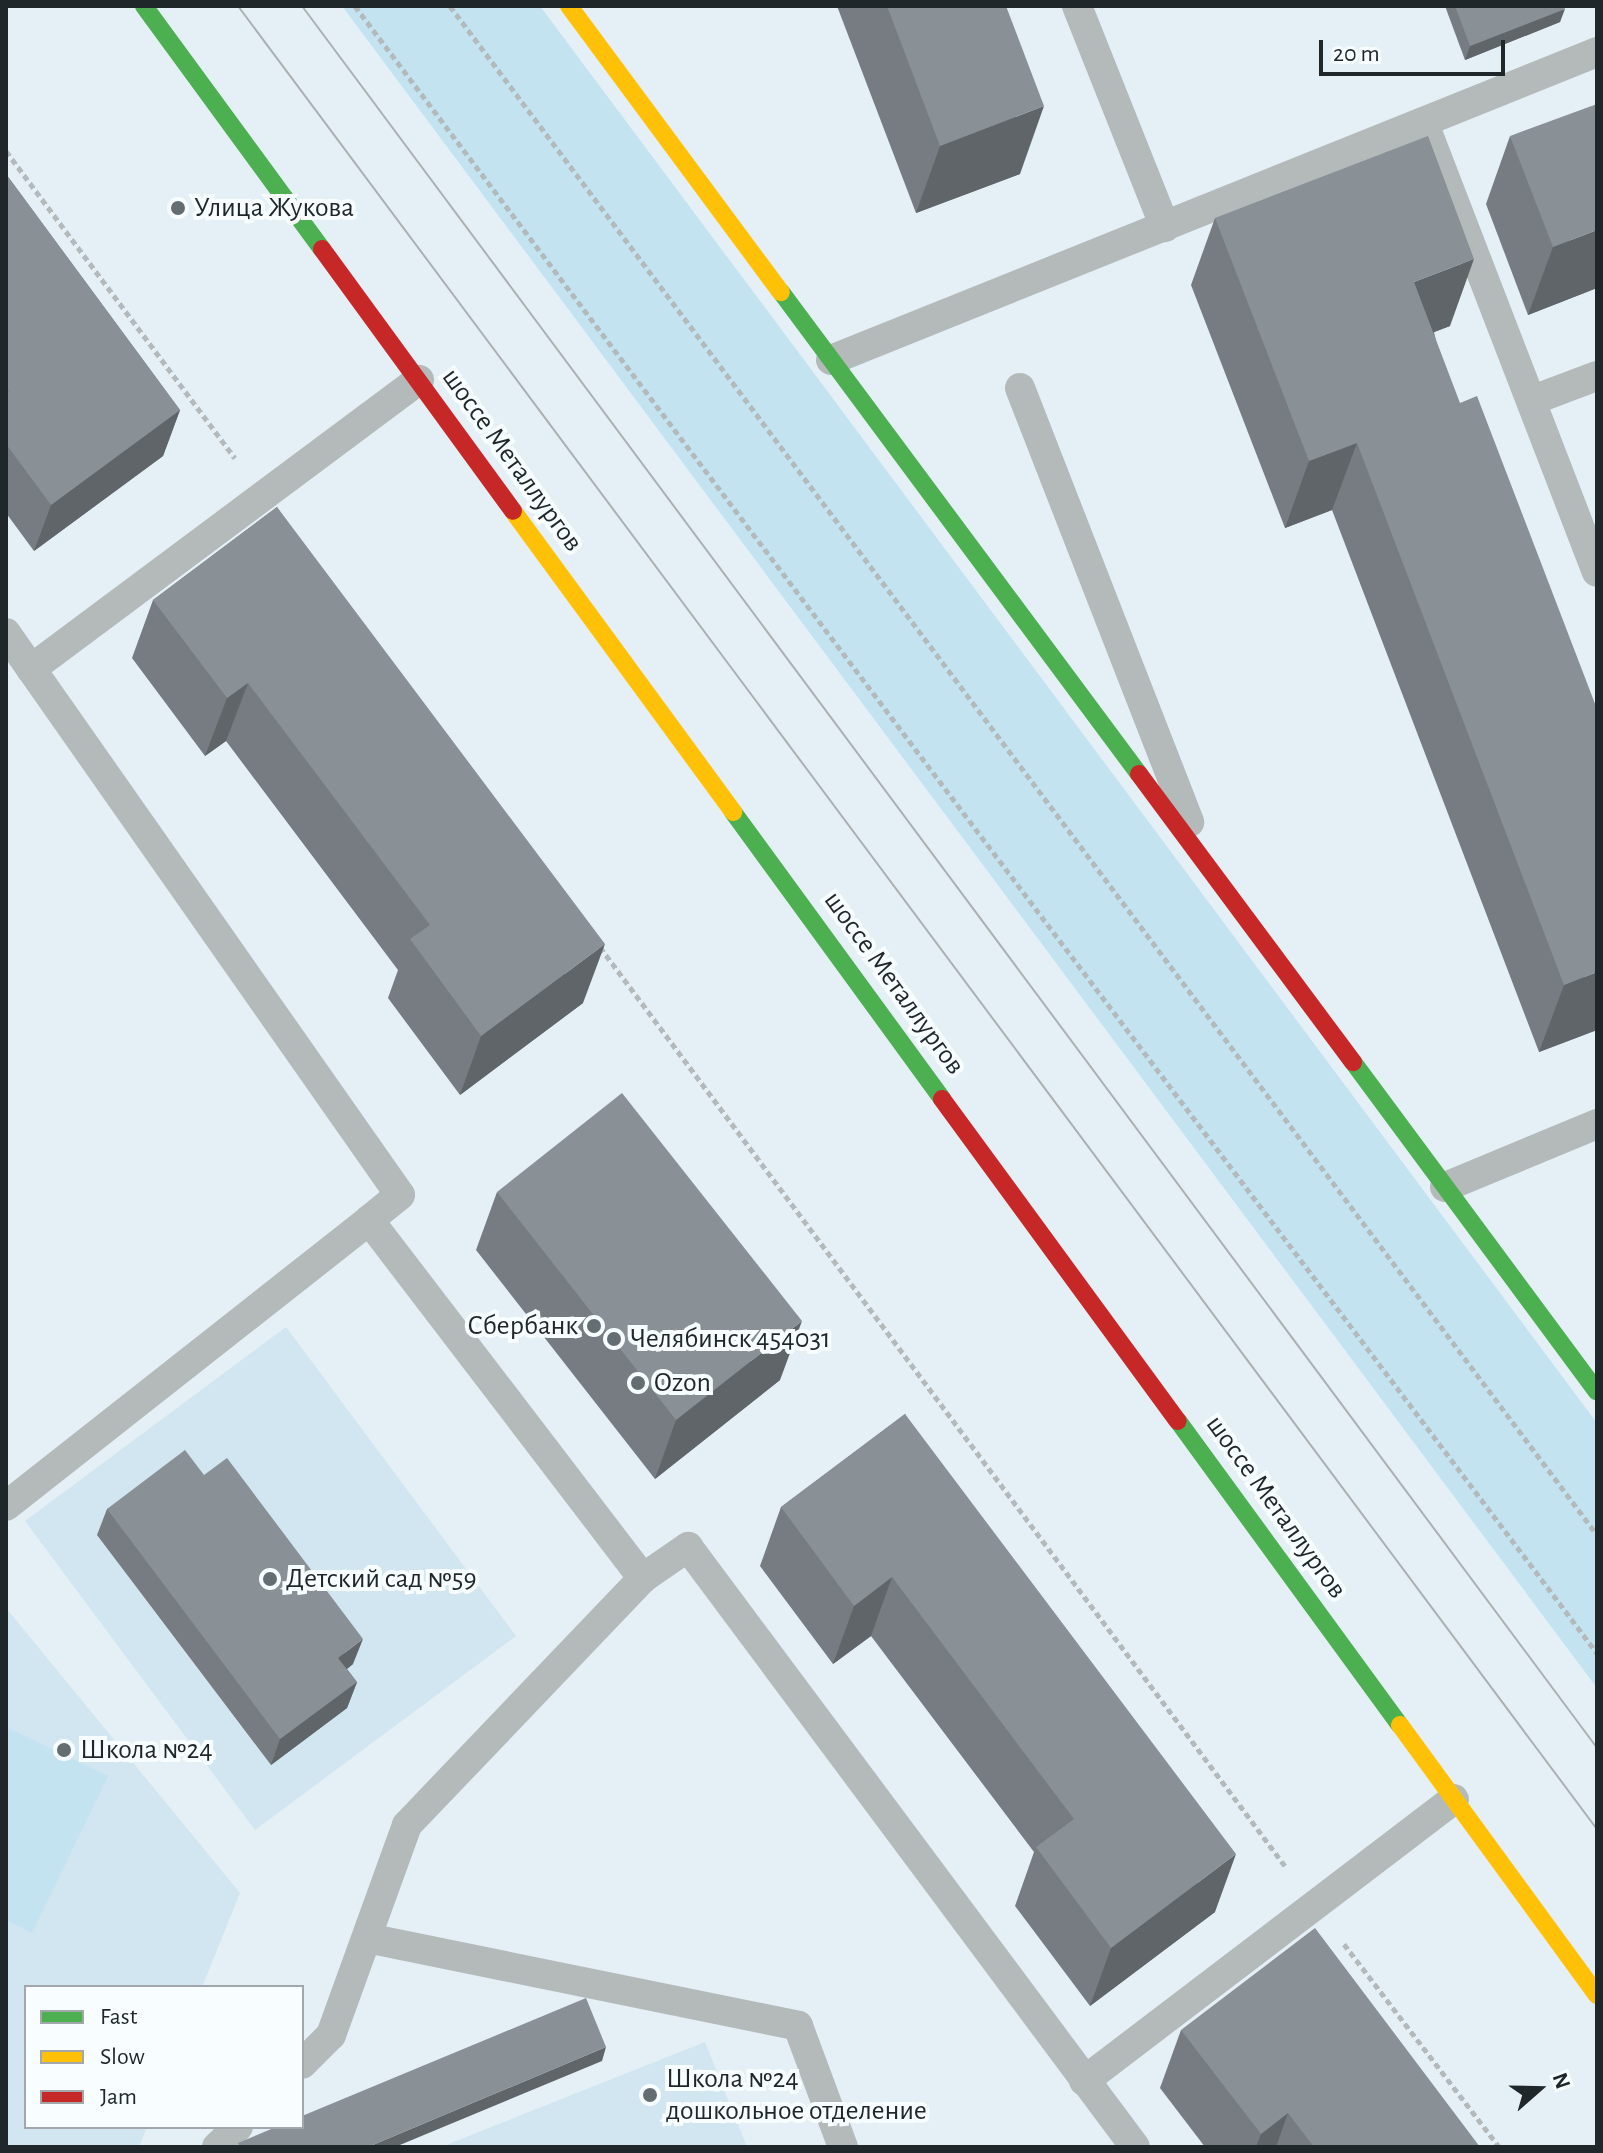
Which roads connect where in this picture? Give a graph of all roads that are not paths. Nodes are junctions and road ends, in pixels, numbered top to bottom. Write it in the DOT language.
graph roads {
  1 [pos="144,6"];
  2 [pos="569,6"];
  3 [pos="1077,6"];
  4 [pos="1597,52"];
  5 [pos="1424,124"];
  6 [pos="1165,227"];
  7 [pos="831,360"];
  8 [pos="1597,376"];
  9 [pos="419,380"];
  10 [pos="1020,388"];
  11 [pos="1533,400"];
  12 [pos="1597,572"];
  13 [pos="6,633"];
  14 [pos="31,669"];
  15 [pos="1203,860"];
  16 [pos="1597,1124"];
  17 [pos="1445,1187"];
  18 [pos="369,1220"];
  19 [pos="1597,1392"];
  20 [pos="6,1506"];
  21 [pos="643,1578"];
  22 [pos="1454,1799"];
  23 [pos="367,1938"];
  24 [pos="1597,1995"];
  25 [pos="304,2062"];
  26 [pos="1084,2081"];
  27 [pos="236,2129"];
  28 [pos="217,2147"];
  29 [pos="843,2147"];
  30 [pos="1135,2147"];
  1 -- 9 [label="main road, шоссе Металлургов"];
  2 -- 7 [label="main road"];
  3 -- 6 [label="lane"];
  4 -- 5 [label="lane"];
  5 -- 6 [label="lane"];
  5 -- 11 [label="lane"];
  6 -- 7 [label="lane"];
  7 -- 15 [label="main road"];
  8 -- 11 [label="lane"];
  9 -- 14 [label="lane"];
  9 -- 22 [label="main road, шоссе Металлургов"];
  10 -- 15 [label="lane"];
  11 -- 12 [label="lane"];
  13 -- 14 [label="lane"];
  14 -- 18 [label="lane"];
  15 -- 17 [label="main road"];
  16 -- 17 [label="lane"];
  17 -- 19 [label="main road"];
  18 -- 20 [label="lane"];
  18 -- 21 [label="lane"];
  21 -- 23 [label="lane"];
  21 -- 26 [label="lane"];
  22 -- 24 [label="main road, шоссе Металлургов"];
  22 -- 26 [label="lane"];
  23 -- 25 [label="lane"];
  23 -- 29 [label="lane"];
  26 -- 30 [label="lane"];
  27 -- 28 [label="lane"];
}
